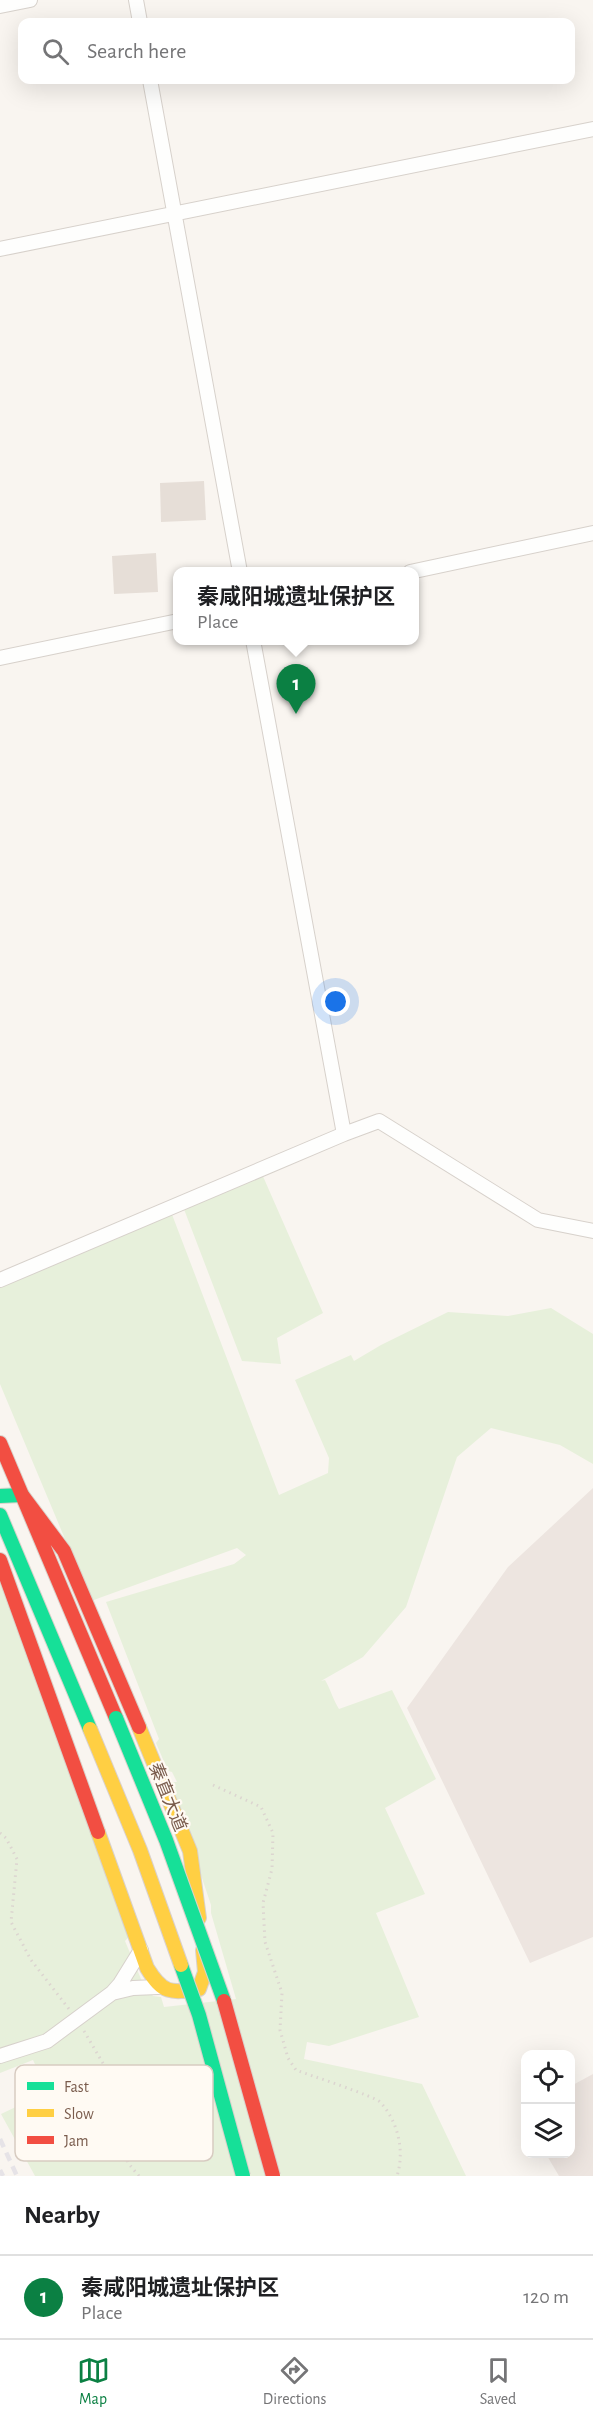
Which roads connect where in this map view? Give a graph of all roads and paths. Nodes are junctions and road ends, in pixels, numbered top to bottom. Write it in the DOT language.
graph roads {
  1 [pos="30,0"];
  2 [pos="136,0"];
  3 [pos="0,6"];
  4 [pos="139,18"];
  5 [pos="151,84"];
  6 [pos="593,129"];
  7 [pos="174,212"];
  8 [pos="0,249"];
  9 [pos="593,533"];
  10 [pos="239,567"];
  11 [pos="419,570"];
  12 [pos="173,622"];
  13 [pos="254,645"];
  14 [pos="0,658"];
  15 [pos="344,1134"];
  16 [pos="593,1231"];
  17 [pos="0,1280"];
  18 [pos="0,1443"];
  19 [pos="4,1461"];
  20 [pos="22,1495"];
  21 [pos="0,1496"];
  22 [pos="0,1515"];
  23 [pos="0,1560"];
  24 [pos="213,1785"];
  25 [pos="0,1833"];
  26 [pos="141,1950"];
  27 [pos="158,1987"];
  28 [pos="112,1993"];
  29 [pos="76,2018"];
  30 [pos="0,2056"];
  31 [pos="104,2065"];
  32 [pos="213,2065"];
  33 [pos="213,2066"];
  34 [pos="127,2161"];
  35 [pos="139,2176"];
  36 [pos="243,2176"];
  37 [pos="273,2176"];
  38 [pos="397,2176"];
  1 -- 3 [label="street"];
  2 -- 4 [label="street"];
  5 -- 7 [label="street"];
  6 -- 7 [label="street"];
  7 -- 8 [label="street"];
  7 -- 10 [label="street"];
  9 -- 11 [label="street"];
  12 -- 14 [label="street"];
  13 -- 15 [label="street"];
  15 -- 16 [label="street"];
  15 -- 17 [label="street"];
  18 -- 19 [label="main road, 秦直大道"];
  19 -- 20 [label="main road, 秦直大道"];
  20 -- 21 [label="main road"];
  20 -- 27 [label="main road"];
  20 -- 37 [label="main road, 秦直大道, bridge"];
  22 -- 32 [label="main road, bridge"];
  23 -- 26 [label="main road"];
  24 -- 38 [label="path"];
  25 -- 29 [label="path"];
  26 -- 27 [label="main road"];
  26 -- 28 [label="street"];
  27 -- 28 [label="street"];
  28 -- 29 [label="street"];
  29 -- 30 [label="street"];
  29 -- 31 [label="path"];
  33 -- 36 [label="main road, bridge"];
  34 -- 35 [label="path"];
}
